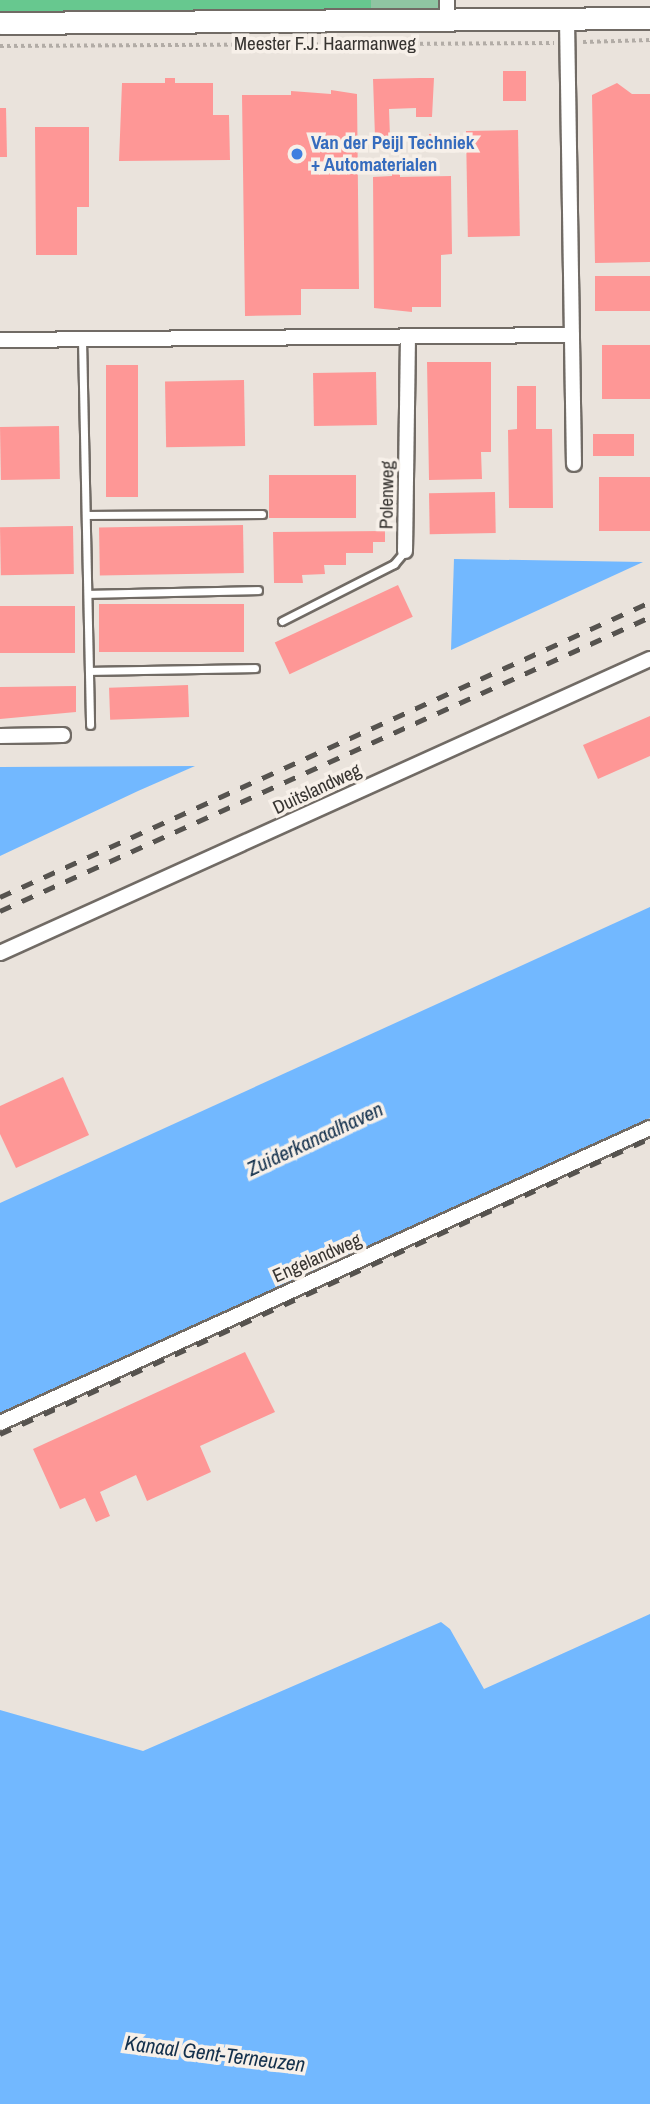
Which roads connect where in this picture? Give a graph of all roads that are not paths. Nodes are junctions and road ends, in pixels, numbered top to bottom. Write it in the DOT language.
graph roads {
  1 [pos="447,9"];
  2 [pos="650,18"];
  3 [pos="567,20"];
  4 [pos="0,23"];
  5 [pos="572,335"];
  6 [pos="408,338"];
  7 [pos="0,340"];
  8 [pos="82,340"];
  9 [pos="574,464"];
  10 [pos="262,514"];
  11 [pos="86,515"];
  12 [pos="405,551"];
  13 [pos="258,590"];
  14 [pos="88,594"];
  15 [pos="282,621"];
  16 [pos="650,659"];
  17 [pos="256,668"];
  18 [pos="89,671"];
  19 [pos="90,725"];
  20 [pos="63,735"];
  21 [pos="0,736"];
  22 [pos="0,953"];
  23 [pos="650,1128"];
  24 [pos="0,1423"];
  1 -- 3 [label="main road, Meester F.J. Haarmanweg"];
  1 -- 4 [label="main road, Meester F.J. Haarmanweg"];
  2 -- 3 [label="main road, Meester F.J. Haarmanweg"];
  3 -- 5 [label="street"];
  5 -- 6 [label="street"];
  5 -- 9 [label="street"];
  6 -- 8 [label="street"];
  6 -- 12 [label="street, Polenweg"];
  7 -- 8 [label="street"];
  8 -- 11 [label="lane"];
  10 -- 11 [label="lane"];
  11 -- 14 [label="lane"];
  12 -- 15 [label="lane, Polenweg"];
  13 -- 14 [label="lane"];
  14 -- 18 [label="lane"];
  16 -- 22 [label="street, Duitslandweg"];
  17 -- 18 [label="lane"];
  18 -- 19 [label="lane"];
  20 -- 21 [label="street"];
  23 -- 24 [label="street, Engelandweg"];
}
